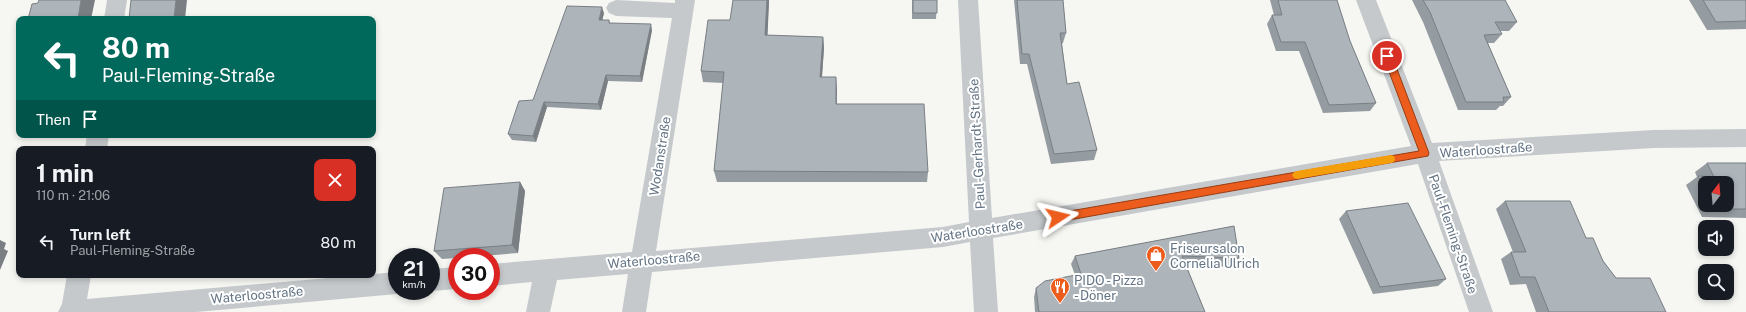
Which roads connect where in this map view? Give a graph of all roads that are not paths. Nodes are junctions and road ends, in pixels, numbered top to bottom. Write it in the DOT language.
graph roads {
  1 [pos="117,0"];
  2 [pos="968,0"];
  3 [pos="1366,0"];
  4 [pos="684,5"];
  5 [pos="616,8"];
  6 [pos="114,16"];
  7 [pos="1746,138"];
  8 [pos="1425,153"];
  9 [pos="982,231"];
  10 [pos="643,261"];
  11 [pos="547,270"];
  12 [pos="500,274"];
  13 [pos="78,278"];
  14 [pos="388,284"];
  15 [pos="70,312"];
  16 [pos="73,312"];
  17 [pos="538,312"];
  18 [pos="634,312"];
  19 [pos="986,312"];
  20 [pos="1481,312"];
  1 -- 6 [label="street"];
  2 -- 9 [label="street, Paul-Gerhardt-Straße"];
  3 -- 8 [label="street, Paul-Fleming-Straße"];
  4 -- 5 [label="street"];
  4 -- 10 [label="street, Wodanstraße"];
  7 -- 8 [label="street, Waterloostraße"];
  8 -- 9 [label="street, Waterloostraße"];
  8 -- 20 [label="street, Paul-Fleming-Straße"];
  9 -- 10 [label="street, Waterloostraße"];
  9 -- 19 [label="street, Paul-Gerhardt-Straße"];
  10 -- 11 [label="street, Waterloostraße"];
  10 -- 18 [label="street, Wodanstraße"];
  11 -- 12 [label="street, Waterloostraße"];
  11 -- 17 [label="street"];
  13 -- 16 [label="street"];
  14 -- 16 [label="street, Waterloostraße"];
  15 -- 16 [label="street, Waterloostraße"];
}
